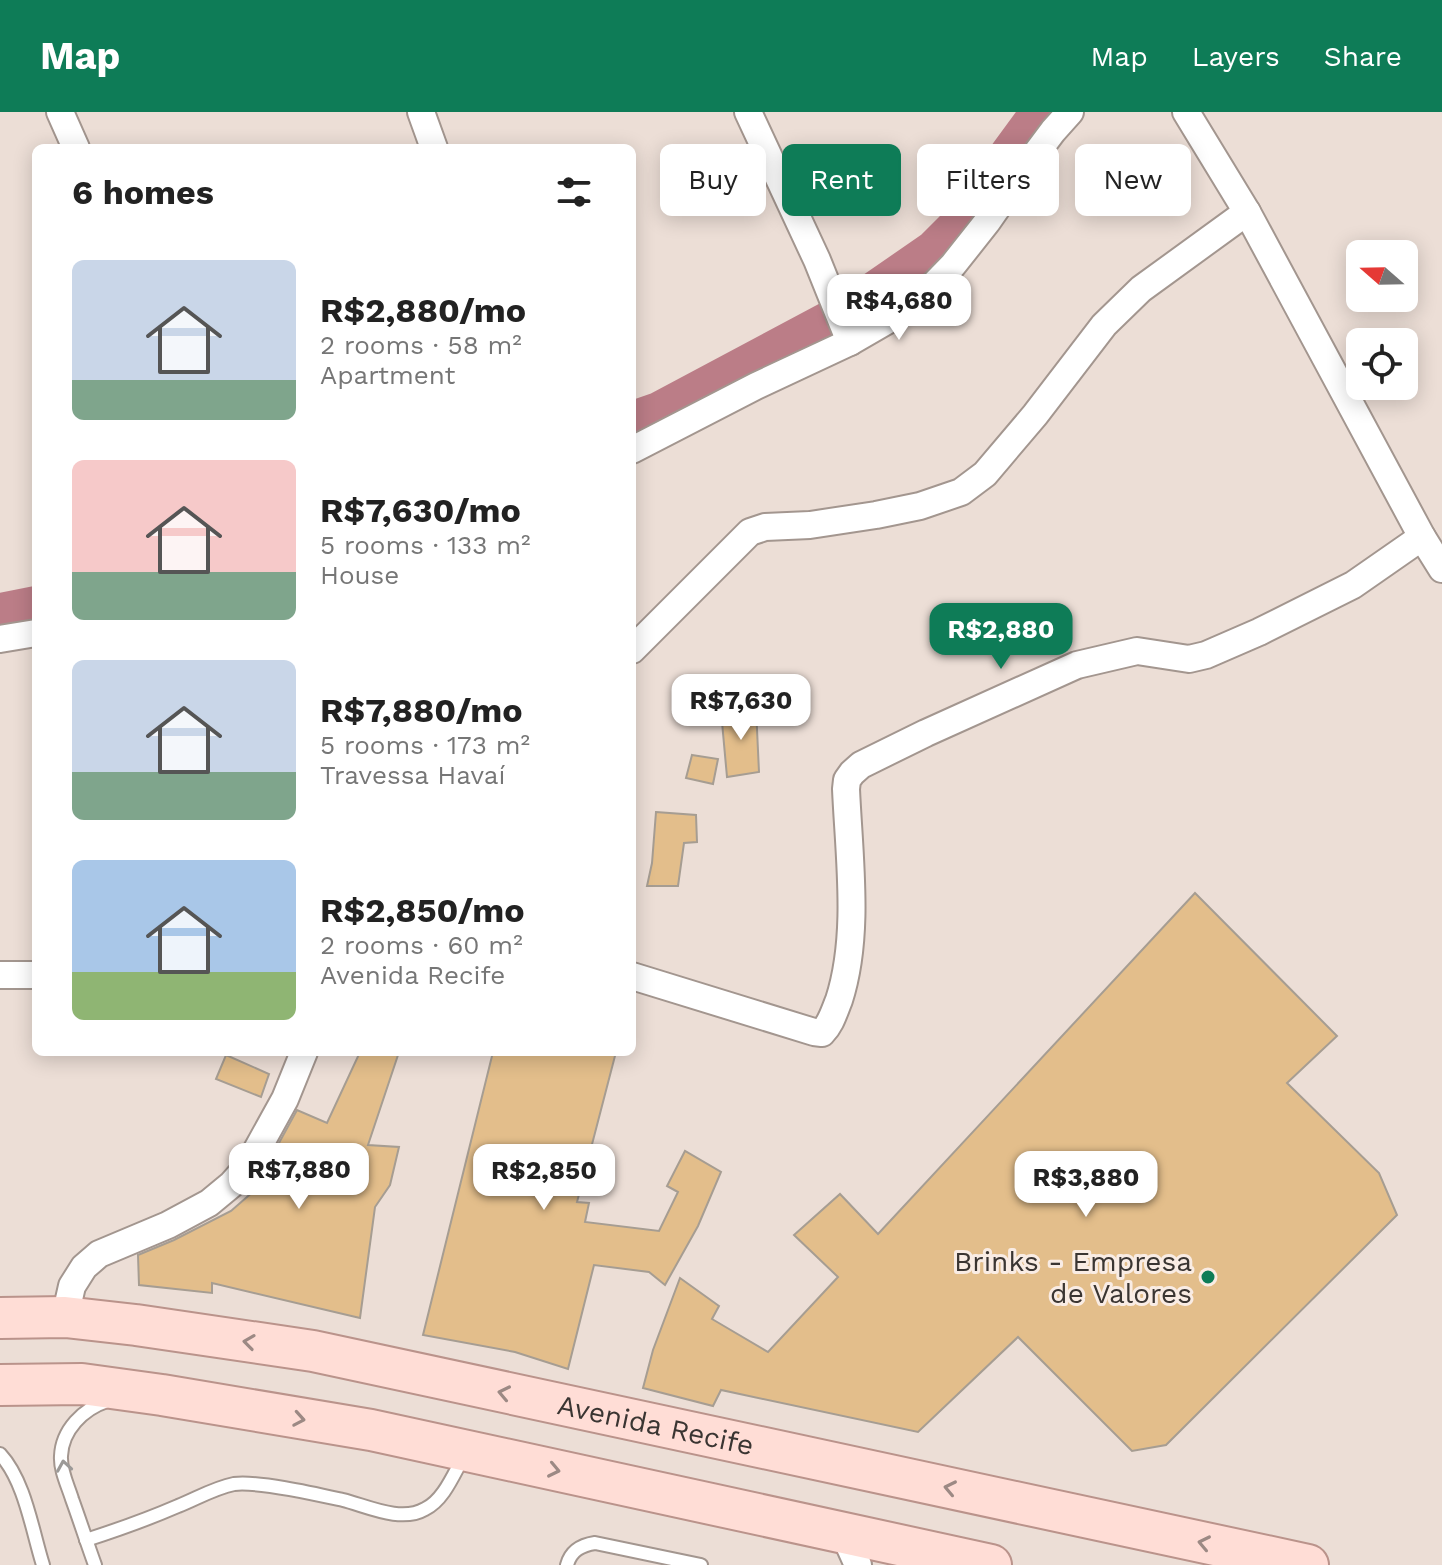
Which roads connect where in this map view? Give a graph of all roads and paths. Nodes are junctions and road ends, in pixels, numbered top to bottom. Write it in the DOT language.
graph roads {
  1 [pos="60,112"];
  2 [pos="421,112"];
  3 [pos="748,112"];
  4 [pos="1070,112"];
  5 [pos="1186,112"];
  6 [pos="74,144"];
  7 [pos="433,144"];
  8 [pos="1247,212"];
  9 [pos="847,336"];
  10 [pos="636,448"];
  11 [pos="1422,537"];
  12 [pos="1442,569"];
  13 [pos="32,634"];
  14 [pos="0,639"];
  15 [pos="636,646"];
  16 [pos="0,975"];
  17 [pos="32,975"];
  18 [pos="636,977"];
  19 [pos="302,1056"];
  20 [pos="65,1317"];
  21 [pos="0,1318"];
  22 [pos="0,1385"];
  23 [pos="162,1395"];
  24 [pos="466,1451"];
  25 [pos="0,1454"];
  26 [pos="86,1540"];
  27 [pos="851,1550"];
  28 [pos="649,1559"];
  29 [pos="39,1564"];
  30 [pos="95,1565"];
  31 [pos="567,1565"];
  32 [pos="701,1565"];
  33 [pos="991,1565"];
  34 [pos="1308,1565"];
  1 -- 6 [label="street"];
  2 -- 7 [label="street"];
  3 -- 9 [label="street"];
  4 -- 9 [label="street"];
  5 -- 8 [label="street"];
  8 -- 11 [label="street"];
  8 -- 15 [label="street"];
  9 -- 10 [label="street"];
  11 -- 12 [label="street"];
  11 -- 18 [label="street"];
  13 -- 14 [label="street"];
  16 -- 17 [label="street"];
  19 -- 20 [label="street"];
  20 -- 21 [label="main road, Avenida Recife"];
  34 -- 20 [label="main road, Avenida Recife, one-way"];
  22 -- 23 [label="main road"];
  23 -- 24 [label="main road, one-way"];
  26 -- 23 [label="lane, one-way"];
  24 -- 26 [label="lane"];
  24 -- 27 [label="main road, one-way"];
  25 -- 29 [label="lane"];
  26 -- 30 [label="lane"];
  27 -- 33 [label="main road"];
  28 -- 31 [label="lane"];
  28 -- 32 [label="lane"];
}
